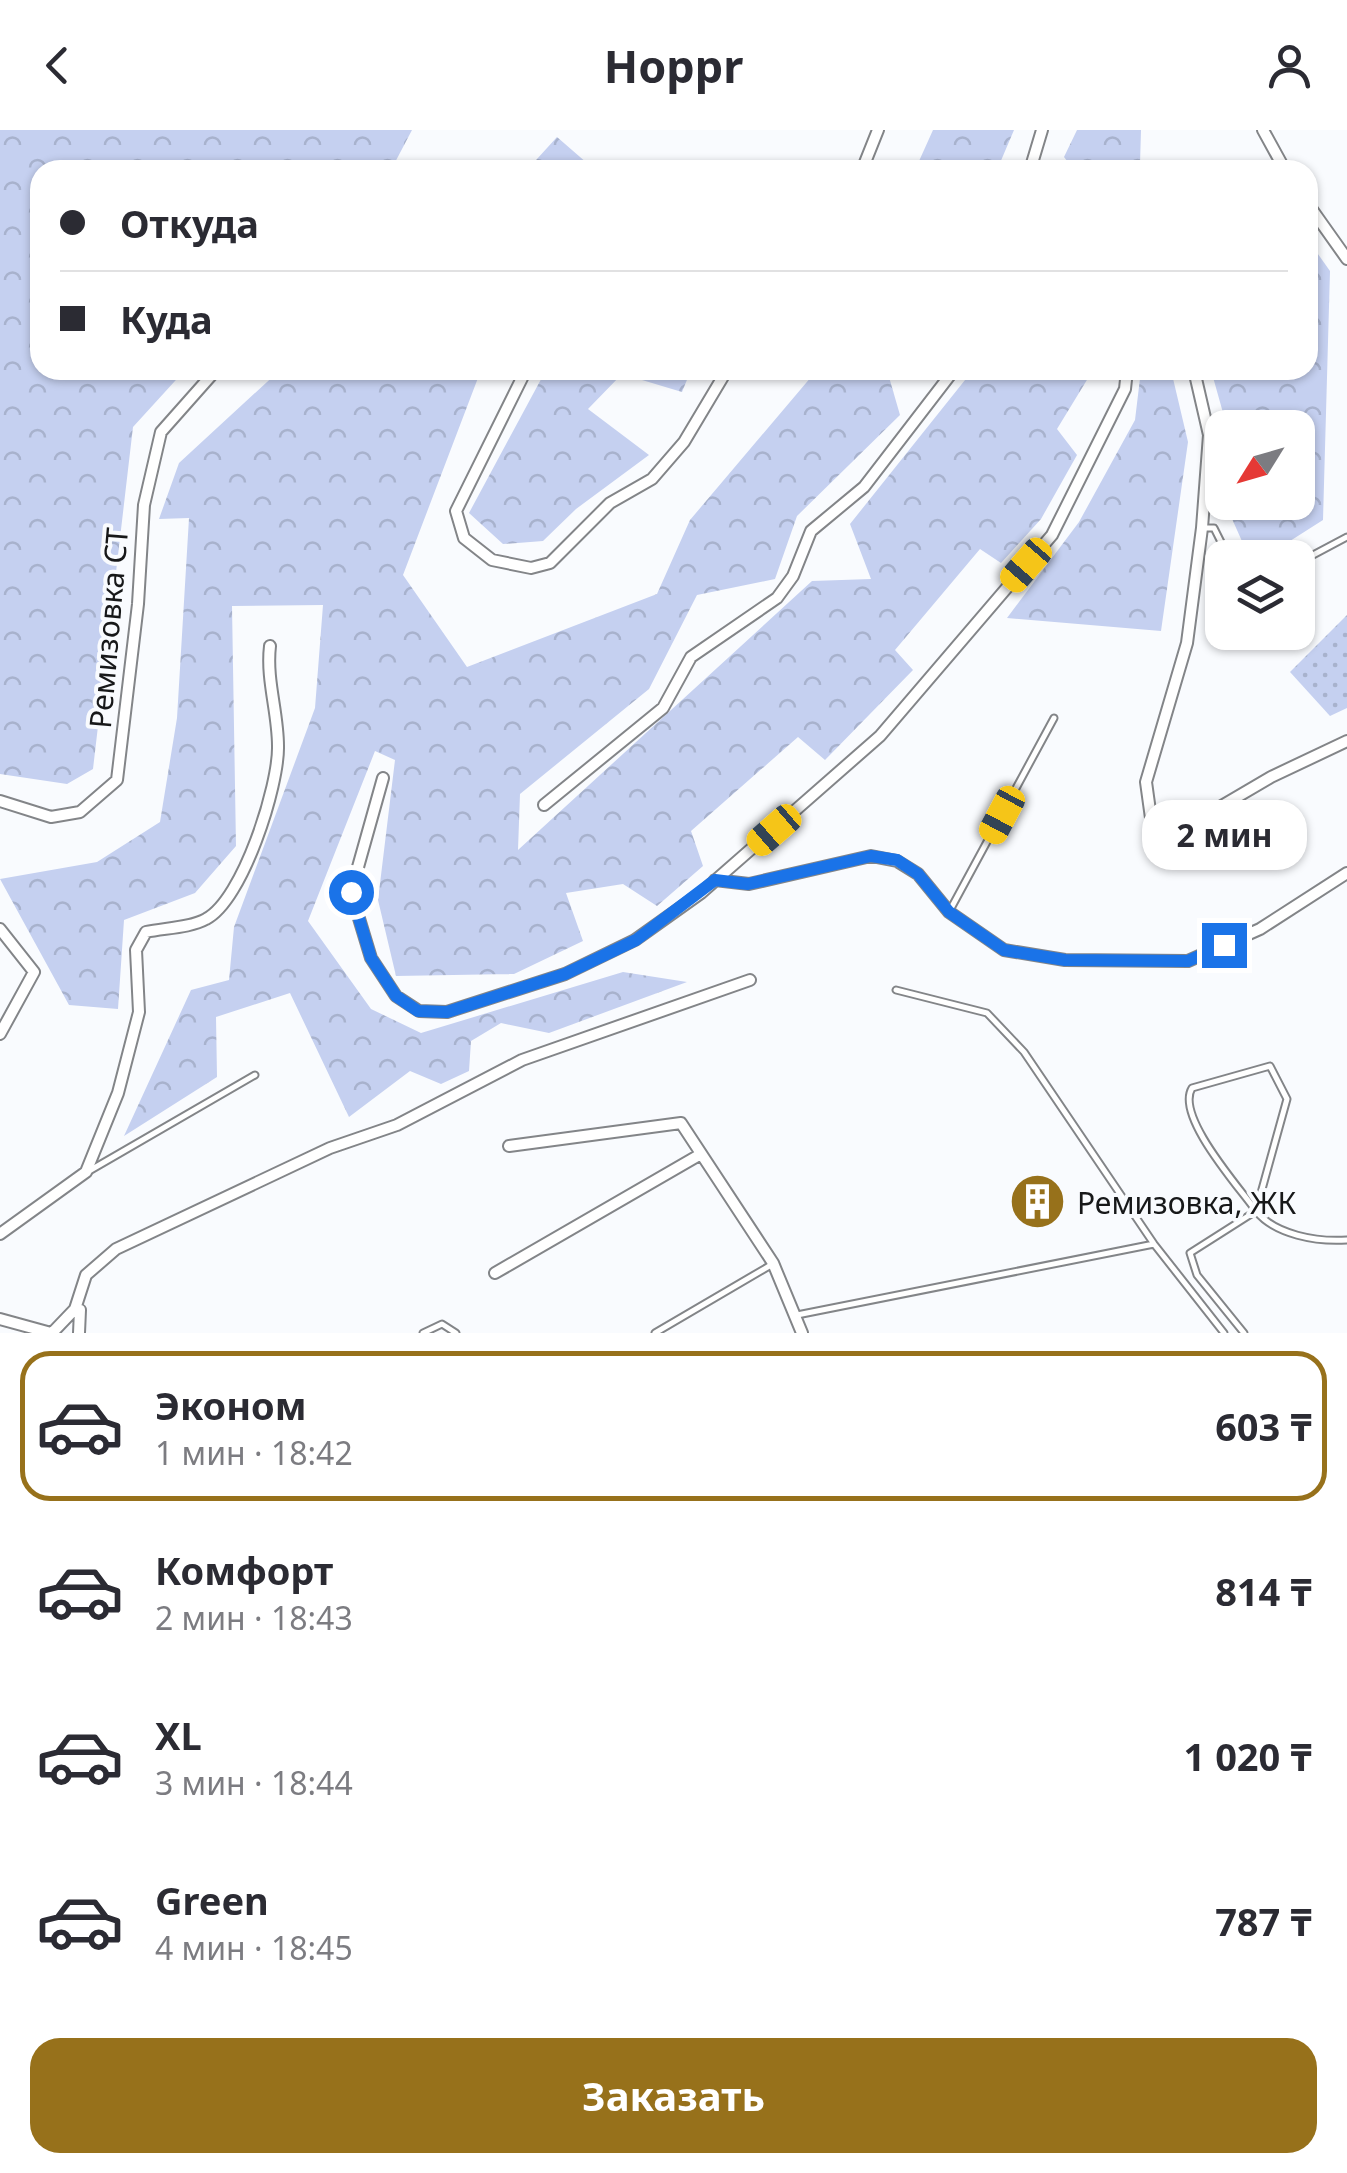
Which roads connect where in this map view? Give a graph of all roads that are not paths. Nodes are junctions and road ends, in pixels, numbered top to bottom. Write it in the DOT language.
graph roads {
  1 [pos="878,130"];
  2 [pos="1042,130"];
  3 [pos="1263,130"];
  4 [pos="866,160"];
  5 [pos="1033,160"];
  6 [pos="1280,160"];
  7 [pos="1318,218"];
  8 [pos="1347,259"];
  9 [pos="207,380"];
  10 [pos="521,380"];
  11 [pos="721,380"];
  12 [pos="946,380"];
  13 [pos="1126,380"];
  14 [pos="1196,380"];
  15 [pos="1202,528"];
  16 [pos="1347,538"];
  17 [pos="1220,540"];
  18 [pos="1315,554"];
  19 [pos="270,646"];
  20 [pos="1054,718"];
  21 [pos="1347,741"];
  22 [pos="383,778"];
  23 [pos="0,802"];
  24 [pos="544,805"];
  25 [pos="1347,873"];
  26 [pos="715,880"];
  27 [pos="949,912"];
  28 [pos="0,929"];
  29 [pos="750,980"];
  30 [pos="896,990"];
  31 [pos="0,1034"];
  32 [pos="255,1075"];
  33 [pos="510,1146"];
  34 [pos="701,1154"];
  35 [pos="86,1172"];
  36 [pos="1256,1212"];
  37 [pos="0,1234"];
  38 [pos="1347,1240"];
  39 [pos="1154,1244"];
  40 [pos="773,1263"];
  41 [pos="495,1273"];
  42 [pos="75,1309"];
  43 [pos="796,1315"];
  44 [pos="0,1319"];
  45 [pos="52,1333"];
  46 [pos="79,1333"];
  47 [pos="423,1333"];
  48 [pos="456,1333"];
  49 [pos="655,1333"];
  50 [pos="802,1333"];
  51 [pos="1224,1333"];
  52 [pos="1244,1333"];
  1 -- 4 [label="street"];
  2 -- 5 [label="street"];
  3 -- 6 [label="street"];
  7 -- 8 [label="street"];
  9 -- 23 [label="street, Ремизовка СТ"];
  10 -- 11 [label="street"];
  12 -- 24 [label="street"];
  13 -- 26 [label="street"];
  14 -- 15 [label="street"];
  15 -- 17 [label="lane"];
  15 -- 21 [label="street"];
  16 -- 18 [label="lane"];
  19 -- 35 [label="street"];
  20 -- 27 [label="lane"];
  22 -- 26 [label="street"];
  25 -- 27 [label="street"];
  26 -- 27 [label="street"];
  28 -- 31 [label="street"];
  29 -- 42 [label="street"];
  30 -- 39 [label="lane"];
  32 -- 35 [label="lane"];
  33 -- 34 [label="street"];
  34 -- 40 [label="street"];
  34 -- 41 [label="street"];
  35 -- 37 [label="street"];
  36 -- 36 [label="lane"];
  36 -- 38 [label="lane"];
  36 -- 52 [label="lane"];
  39 -- 43 [label="lane"];
  39 -- 51 [label="lane"];
  40 -- 43 [label="street"];
  40 -- 49 [label="lane"];
  42 -- 45 [label="street"];
  42 -- 46 [label="street"];
  43 -- 50 [label="street"];
  44 -- 45 [label="street"];
  47 -- 48 [label="lane"];
}
